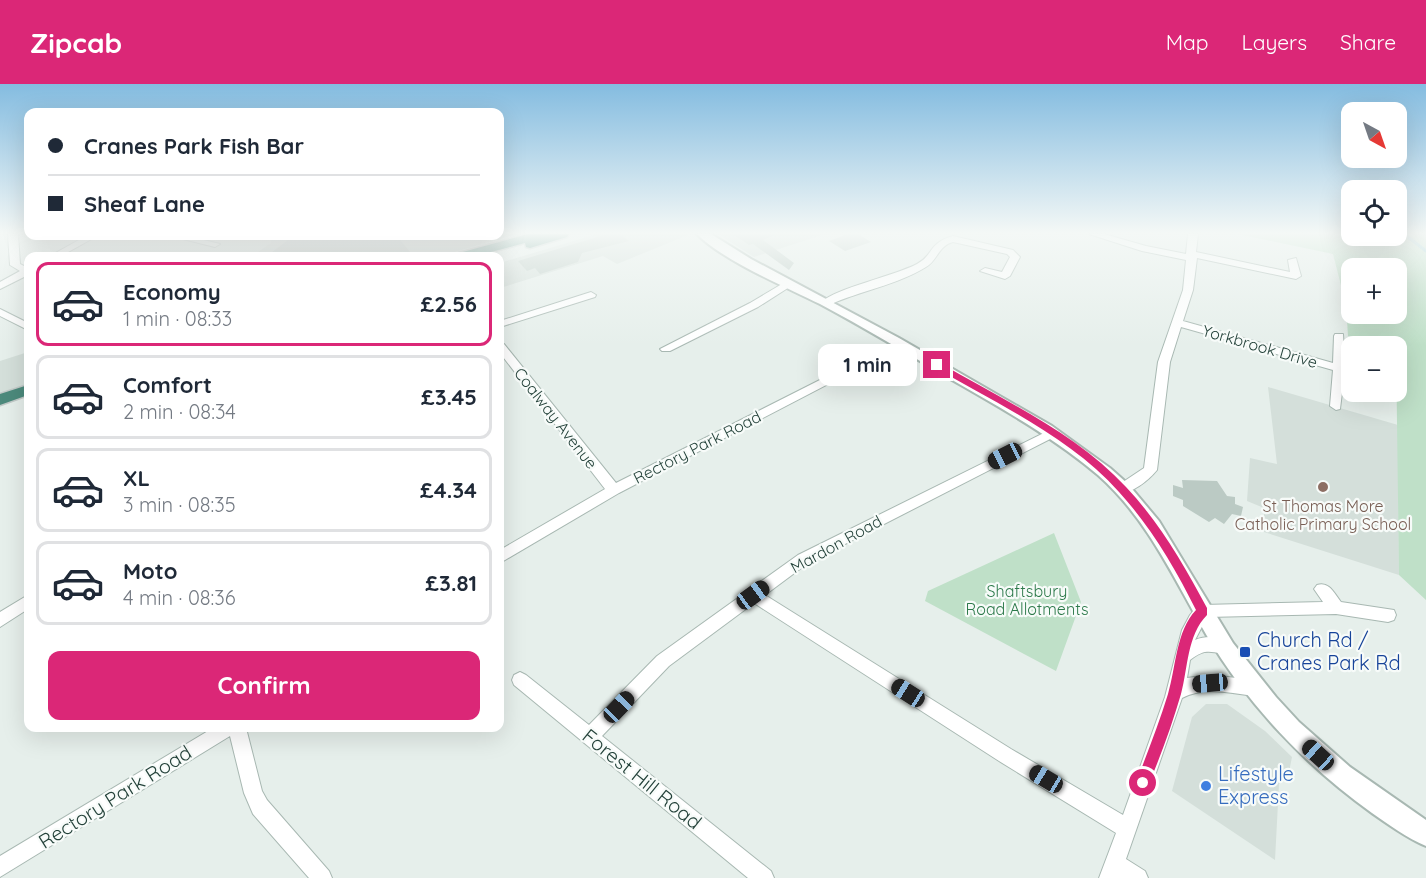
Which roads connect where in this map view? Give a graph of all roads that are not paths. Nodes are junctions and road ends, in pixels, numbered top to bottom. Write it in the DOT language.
graph roads {
  1 [pos="765,271"];
  2 [pos="907,271"];
  3 [pos="985,271"];
  4 [pos="1008,271"];
  5 [pos="1190,271"];
  6 [pos="1270,271"];
  7 [pos="1295,271"];
  8 [pos="24,274"];
  9 [pos="787,284"];
  10 [pos="0,286"];
  11 [pos="591,295"];
  12 [pos="825,303"];
  13 [pos="0,312"];
  14 [pos="504,323"];
  15 [pos="1178,323"];
  16 [pos="24,325"];
  17 [pos="1339,336"];
  18 [pos="898,343"];
  19 [pos="666,349"];
  20 [pos="504,351"];
  21 [pos="1339,368"];
  22 [pos="24,391"];
  23 [pos="0,400"];
  24 [pos="24,402"];
  25 [pos="1336,405"];
  26 [pos="0,411"];
  27 [pos="1052,433"];
  28 [pos="1122,489"];
  29 [pos="614,490"];
  30 [pos="504,555"];
  31 [pos="1322,590"];
  32 [pos="753,595"];
  33 [pos="24,604"];
  34 [pos="1336,608"];
  35 [pos="1203,611"];
  36 [pos="1382,618"];
  37 [pos="0,620"];
  38 [pos="1224,646"];
  39 [pos="1182,658"];
  40 [pos="520,680"];
  41 [pos="1254,688"];
  42 [pos="1175,693"];
  43 [pos="221,732"];
  44 [pos="238,732"];
  45 [pos="589,737"];
  46 [pos="1126,828"];
  47 [pos="1426,834"];
  48 [pos="1,866"];
  49 [pos="1112,871"];
  50 [pos="322,878"];
  51 [pos="765,878"];
  52 [pos="1138,878"];
  1 -- 9 [label="street"];
  2 -- 12 [label="street"];
  3 -- 4 [label="street"];
  5 -- 15 [label="street"];
  6 -- 7 [label="street"];
  8 -- 10 [label="street"];
  9 -- 12 [label="street"];
  9 -- 19 [label="street"];
  11 -- 14 [label="street"];
  12 -- 18 [label="street"];
  13 -- 16 [label="street"];
  15 -- 21 [label="street, Yorkbrook Drive"];
  15 -- 28 [label="street"];
  17 -- 21 [label="street"];
  18 -- 27 [label="street"];
  18 -- 29 [label="street, Rectory Park Road"];
  20 -- 29 [label="street, Coalway Avenue"];
  21 -- 25 [label="street, Yorkbrook Drive"];
  22 -- 23 [label="highway"];
  24 -- 26 [label="highway"];
  27 -- 28 [label="street"];
  27 -- 32 [label="street, Mardon Road"];
  28 -- 35 [label="street"];
  29 -- 30 [label="street, Rectory Park Road"];
  31 -- 34 [label="street"];
  32 -- 45 [label="street, Mardon Road"];
  32 -- 46 [label="street"];
  33 -- 37 [label="street"];
  34 -- 35 [label="street"];
  34 -- 36 [label="street"];
  35 -- 38 [label="street"];
  35 -- 39 [label="street"];
  38 -- 39 [label="street"];
  38 -- 41 [label="street"];
  39 -- 42 [label="street"];
  40 -- 45 [label="street, Forest Hill Road"];
  41 -- 42 [label="street"];
  41 -- 47 [label="street"];
  42 -- 46 [label="street"];
  43 -- 48 [label="street, Rectory Park Road"];
  44 -- 50 [label="street"];
  45 -- 51 [label="street, Forest Hill Road"];
  46 -- 49 [label="street"];
  49 -- 52 [label="street"];
}
